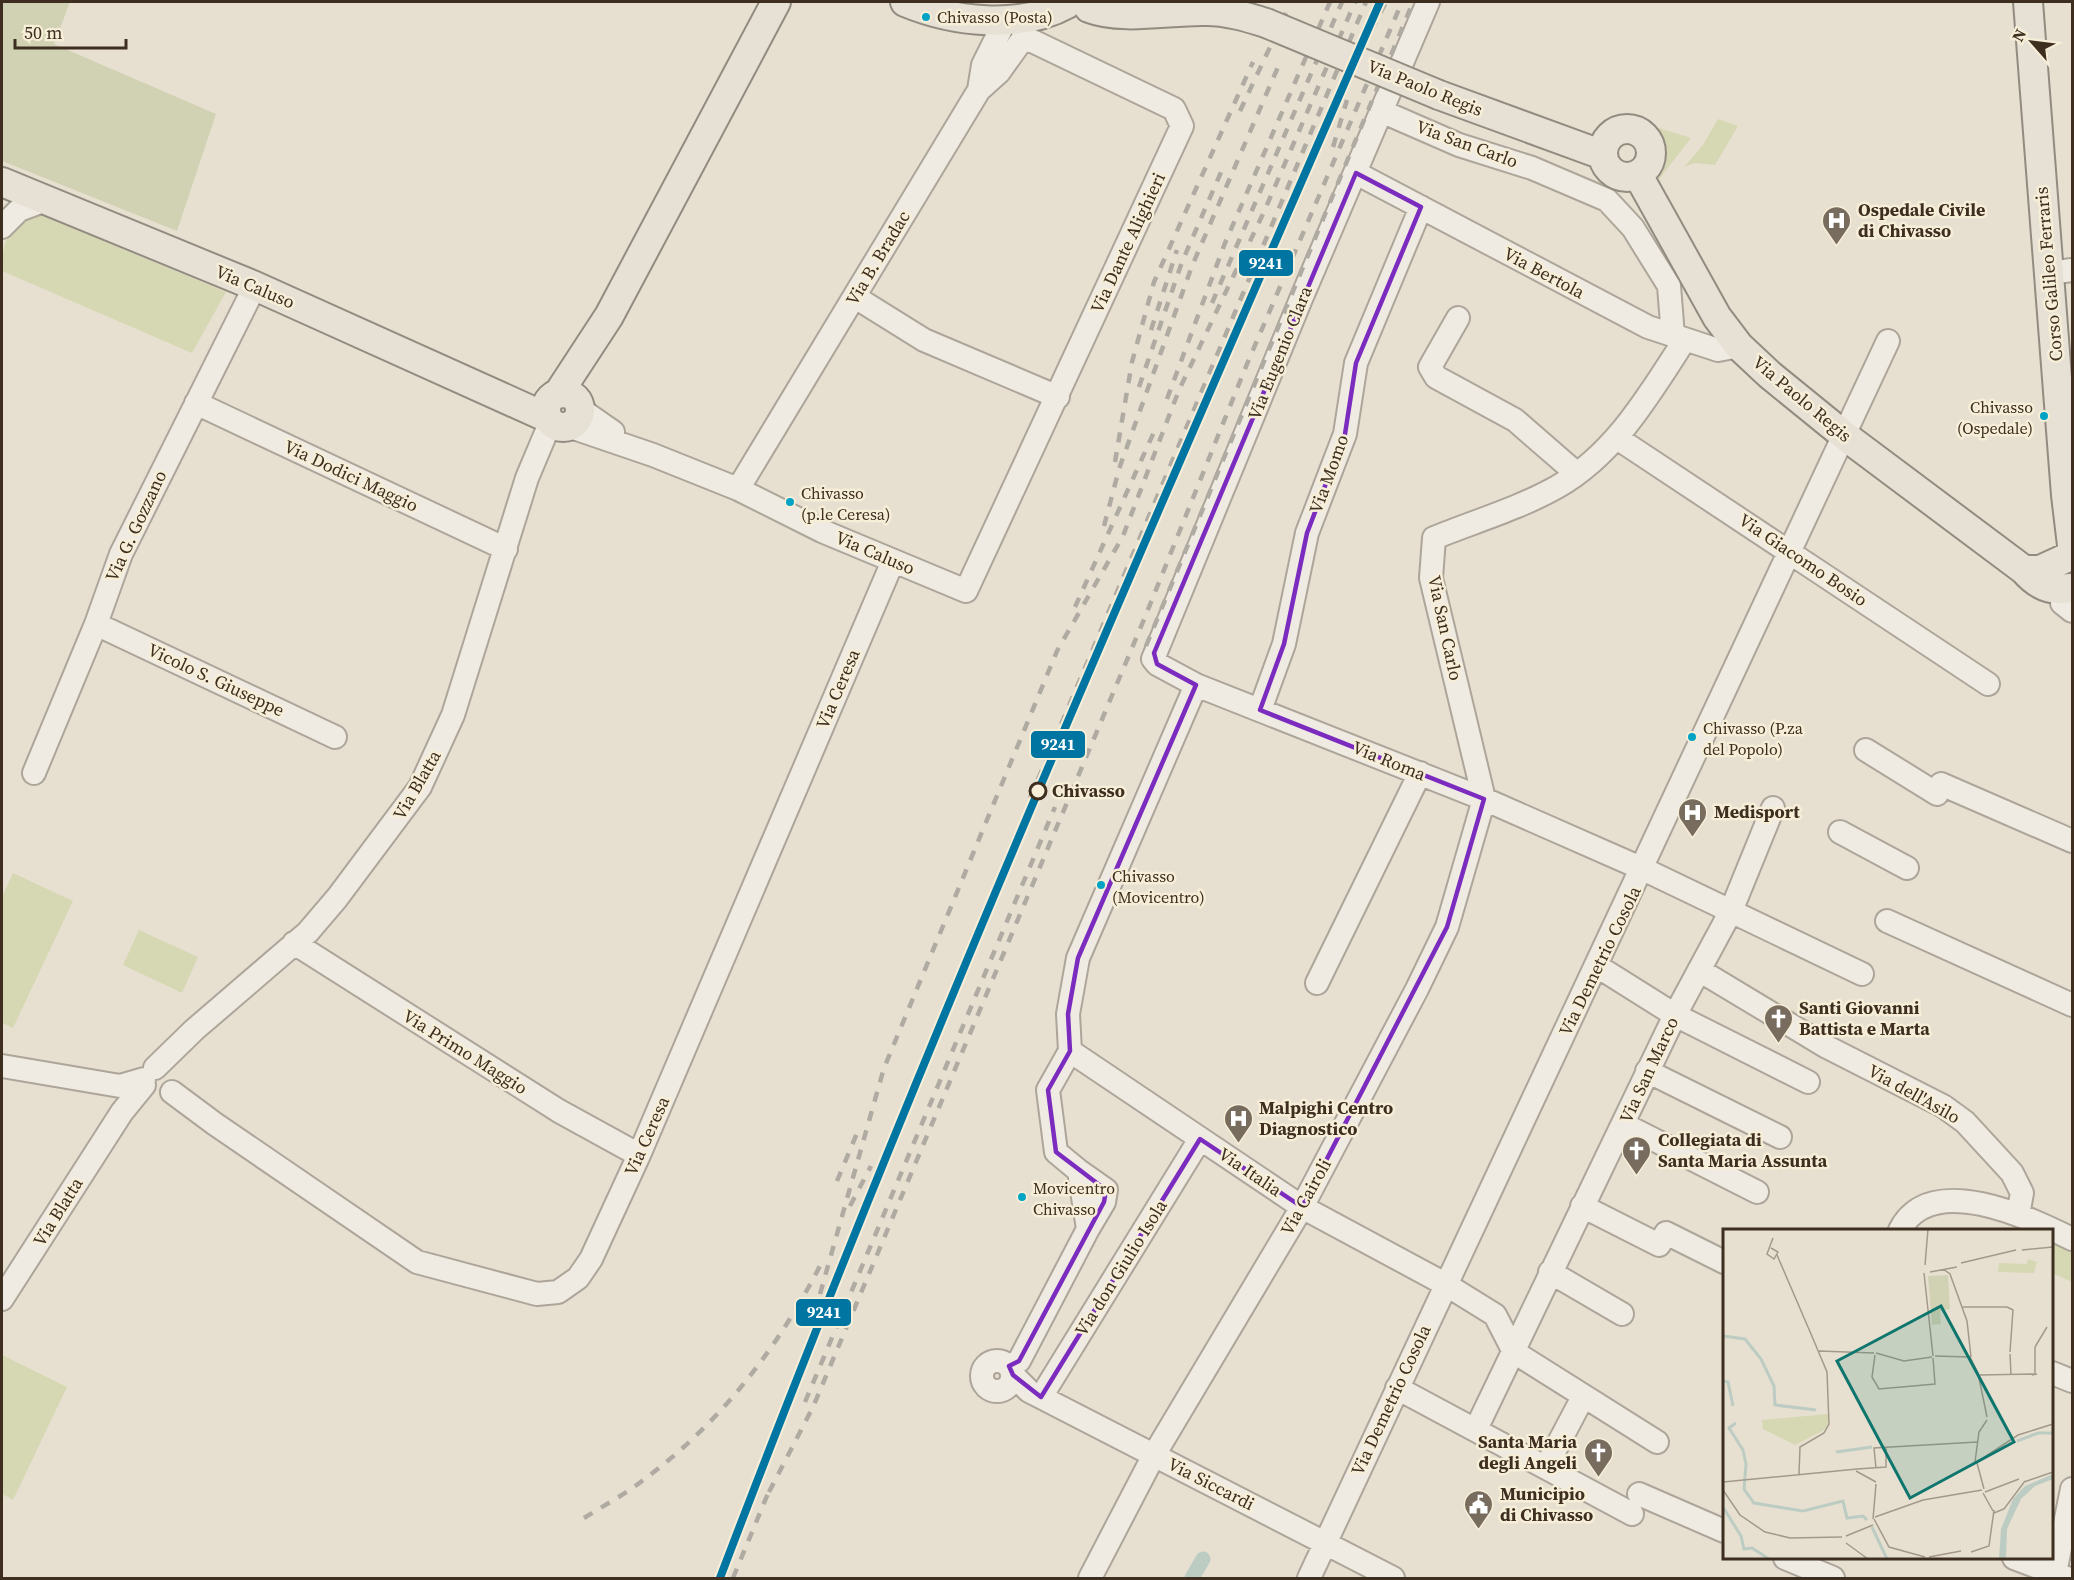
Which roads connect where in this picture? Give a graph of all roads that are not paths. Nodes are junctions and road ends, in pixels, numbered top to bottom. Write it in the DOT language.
graph roads {
  1 [pos="776,2"];
  2 [pos="905,2"];
  3 [pos="972,2"];
  4 [pos="1428,2"];
  5 [pos="2028,2"];
  6 [pos="1079,3"];
  7 [pos="1005,21"];
  8 [pos="979,90"];
  9 [pos="1381,111"];
  10 [pos="1603,155"];
  11 [pos="1356,173"];
  12 [pos="1638,175"];
  13 [pos="5,202"];
  14 [pos="1421,207"];
  15 [pos="2061,272"];
  16 [pos="255,286"];
  17 [pos="855,297"];
  18 [pos="1458,318"];
  19 [pos="1678,338"];
  20 [pos="1888,342"];
  21 [pos="1739,346"];
  22 [pos="1058,396"];
  23 [pos="196,403"];
  24 [pos="562,410"];
  25 [pos="1845,436"];
  26 [pos="1617,438"];
  27 [pos="1576,473"];
  28 [pos="738,489"];
  29 [pos="506,549"];
  30 [pos="1791,552"];
  31 [pos="2070,552"];
  32 [pos="893,561"];
  33 [pos="2024,570"];
  34 [pos="966,591"];
  35 [pos="2069,598"];
  36 [pos="96,624"];
  37 [pos="1988,684"];
  38 [pos="1196,685"];
  39 [pos="1260,710"];
  40 [pos="335,737"];
  41 [pos="1866,750"];
  42 [pos="34,773"];
  43 [pos="1420,773"];
  44 [pos="1484,799"];
  45 [pos="1773,808"];
  46 [pos="1840,832"];
  47 [pos="2073,841"];
  48 [pos="1907,868"];
  49 [pos="1644,869"];
  50 [pos="1731,911"];
  51 [pos="1887,921"];
  52 [pos="294,943"];
  53 [pos="1597,966"];
  54 [pos="1699,970"];
  55 [pos="1862,974"];
  56 [pos="1317,983"];
  57 [pos="2073,1005"];
  58 [pos="1675,1014"];
  59 [pos="1070,1051"];
  60 [pos="2,1066"];
  61 [pos="1647,1071"];
  62 [pos="1808,1082"];
  63 [pos="155,1084"];
  64 [pos="1623,1124"];
  65 [pos="1780,1137"];
  66 [pos="1200,1139"];
  67 [pos="639,1155"];
  68 [pos="1757,1192"];
  69 [pos="1582,1206"];
  70 [pos="1302,1207"];
  71 [pos="2018,1215"];
  72 [pos="1901,1229"];
  73 [pos="2050,1229"];
  74 [pos="2053,1230"];
  75 [pos="2073,1239"];
  76 [pos="1723,1261"];
  77 [pos="1550,1272"];
  78 [pos="1445,1284"];
  79 [pos="2,1299"];
  80 [pos="1622,1314"];
  81 [pos="1514,1352"];
  82 [pos="2053,1373"];
  83 [pos="2073,1382"];
  84 [pos="1397,1388"];
  85 [pos="1035,1394"];
  86 [pos="1583,1397"];
  87 [pos="1476,1429"];
  88 [pos="1657,1442"];
  89 [pos="1154,1455"];
  90 [pos="1546,1467"];
  91 [pos="2073,1489"];
  92 [pos="1723,1531"];
  93 [pos="1326,1542"];
  94 [pos="1792,1559"];
  95 [pos="2018,1559"];
  96 [pos="1826,1569"];
  97 [pos="2058,1577"];
  98 [pos="1090,1578"];
  99 [pos="1309,1578"];
  100 [pos="1393,1578"];
  1 -- 24 [label="main road"];
  2 -- 7 [label="main road"];
  3 -- 6 [label="main road"];
  4 -- 9 [label="street, Via Eugenio Clara"];
  5 -- 15 [label="main road, Corso Galileo Ferraris"];
  6 -- 7 [label="main road"];
  6 -- 10 [label="main road, Via Paolo Regis, bridge"];
  7 -- 8 [label="street, Via B. Bradac"];
  8 -- 17 [label="street, Via B. Bradac"];
  8 -- 22 [label="street, Via Dante Alighieri"];
  9 -- 11 [label="street, Via Eugenio Clara"];
  9 -- 19 [label="street, Via San Carlo"];
  10 -- 12 [label="main road"];
  10 -- 12 [label="main road"];
  11 -- 14 [label="street, Via Bertola"];
  11 -- 38 [label="street, Via Eugenio Clara"];
  12 -- 21 [label="main road, Via Paolo Regis"];
  13 -- 16 [label="main road, Via Caluso"];
  14 -- 19 [label="street, Via Bertola"];
  14 -- 39 [label="street, Via Momo"];
  15 -- 31 [label="main road, Corso Galileo Ferraris"];
  16 -- 23 [label="street, Via G. Gozzano"];
  16 -- 24 [label="main road, Via Caluso"];
  17 -- 22 [label="street"];
  17 -- 28 [label="street, Via B. Bradac"];
  18 -- 27 [label="street"];
  19 -- 21 [label="street, Via Bertola"];
  19 -- 26 [label="street, Via San Carlo"];
  20 -- 25 [label="street, Via Demetrio Cosola"];
  21 -- 25 [label="main road, Via Paolo Regis"];
  22 -- 34 [label="street, Via Dante Alighieri"];
  23 -- 29 [label="street, Via Dodici Maggio"];
  23 -- 36 [label="street, Via G. Gozzano"];
  24 -- 28 [label="street, Via Caluso"];
  24 -- 29 [label="street, Via Blatta"];
  25 -- 30 [label="street, Via Demetrio Cosola"];
  25 -- 33 [label="main road, Via Paolo Regis"];
  26 -- 27 [label="street, Via San Carlo"];
  26 -- 30 [label="street, Via Giacomo Bosio"];
  27 -- 44 [label="street, Via San Carlo"];
  28 -- 32 [label="street, Via Caluso"];
  29 -- 52 [label="street, Via Blatta"];
  30 -- 37 [label="street, Via Giacomo Bosio"];
  30 -- 49 [label="street, Via Demetrio Cosola"];
  31 -- 33 [label="main road"];
  31 -- 35 [label="main road, Corso Galileo Ferraris"];
  32 -- 34 [label="street, Via Caluso"];
  32 -- 67 [label="street, Via Ceresa"];
  33 -- 35 [label="main road, Via Paolo Regis"];
  36 -- 40 [label="street, Vicolo S. Giuseppe"];
  36 -- 42 [label="street, Via G. Gozzano"];
  38 -- 39 [label="street, Via Roma"];
  38 -- 59 [label="street"];
  39 -- 43 [label="street, Via Roma"];
  41 -- 47 [label="street"];
  43 -- 44 [label="street, Via Roma"];
  43 -- 56 [label="street"];
  44 -- 49 [label="street, Via Roma"];
  44 -- 70 [label="street, Via Cairoli"];
  45 -- 50 [label="street, Via San Marco"];
  46 -- 48 [label="street"];
  49 -- 50 [label="street"];
  49 -- 53 [label="street, Via Demetrio Cosola"];
  50 -- 54 [label="street, Via San Marco"];
  50 -- 55 [label="street"];
  51 -- 57 [label="street"];
  52 -- 63 [label="street, Via Blatta"];
  52 -- 67 [label="street, Via Primo Maggio"];
  53 -- 58 [label="street"];
  53 -- 78 [label="street, Via Demetrio Cosola"];
  54 -- 58 [label="street, Via San Marco"];
  54 -- 71 [label="street, Via dell'Asilo"];
  58 -- 61 [label="street, Via San Marco"];
  58 -- 62 [label="street"];
  59 -- 66 [label="street, Via Italia"];
  59 -- 85 [label="street, Via Siccardi"];
  60 -- 63 [label="street"];
  61 -- 64 [label="street, Via San Marco"];
  61 -- 65 [label="street"];
  63 -- 67 [label="street, Via Ceresa"];
  63 -- 79 [label="street, Via Blatta"];
  64 -- 68 [label="street"];
  64 -- 69 [label="street, Via San Marco"];
  66 -- 70 [label="street, Via Italia"];
  66 -- 85 [label="street, Via don Giulio Isola"];
  69 -- 76 [label="street"];
  69 -- 77 [label="street, Via San Marco"];
  70 -- 78 [label="street, Via Italia"];
  70 -- 89 [label="street, Via Cairoli"];
  71 -- 72 [label="street"];
  71 -- 73 [label="street"];
  74 -- 75 [label="street"];
  77 -- 80 [label="street"];
  77 -- 81 [label="street, Via San Marco"];
  78 -- 81 [label="street, Via Italia"];
  78 -- 84 [label="street, Via Demetrio Cosola"];
  81 -- 86 [label="street"];
  81 -- 87 [label="street, Via San Marco"];
  82 -- 83 [label="street"];
  84 -- 87 [label="street"];
  84 -- 93 [label="street, Via Demetrio Cosola"];
  85 -- 89 [label="street, Via Siccardi"];
  86 -- 88 [label="street"];
  86 -- 90 [label="street"];
  87 -- 90 [label="street"];
  89 -- 93 [label="street, Via Siccardi"];
  89 -- 98 [label="street, Via Cairoli"];
  90 -- 92 [label="street"];
  91 -- 97 [label="street"];
  93 -- 99 [label="street, Via Demetrio Cosola"];
  93 -- 100 [label="street, Via Siccardi"];
  94 -- 96 [label="street"];
  95 -- 97 [label="street"];
}
